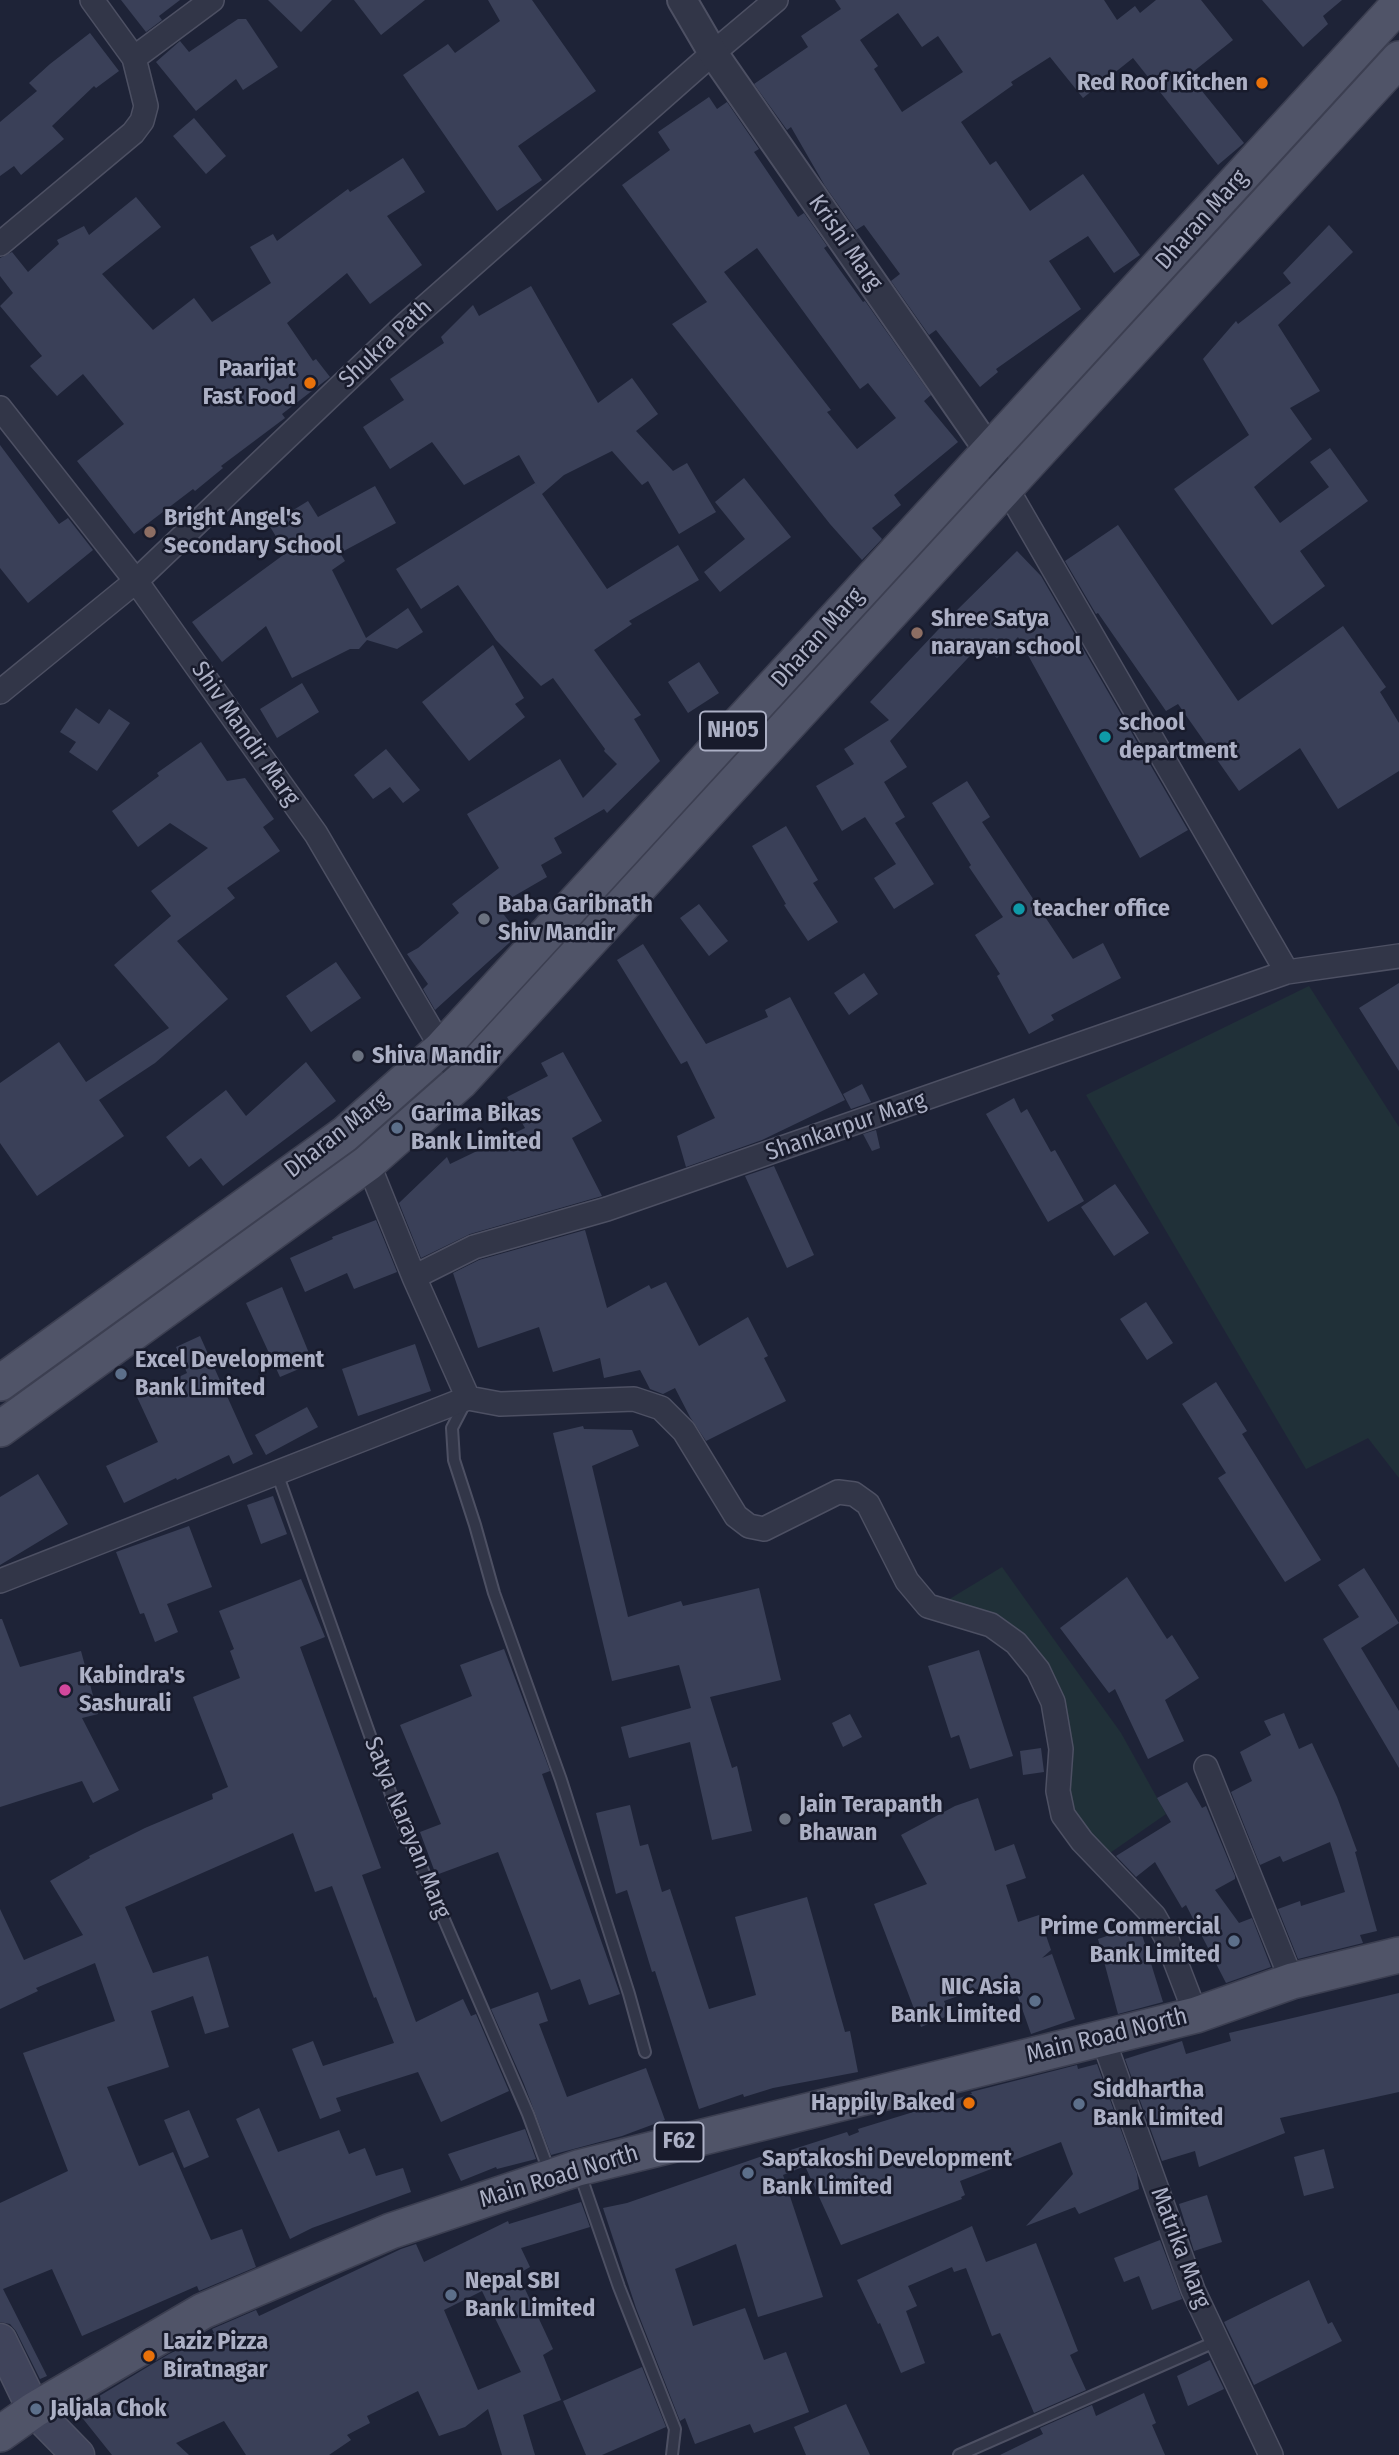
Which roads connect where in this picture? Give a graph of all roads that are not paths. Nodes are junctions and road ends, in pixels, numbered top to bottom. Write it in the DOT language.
graph roads {
  1 [pos="92,0"];
  2 [pos="212,0"];
  3 [pos="682,0"];
  4 [pos="776,0"];
  5 [pos="1399,4"];
  6 [pos="713,53"];
  7 [pos="134,58"];
  8 [pos="1399,59"];
  9 [pos="0,244"];
  10 [pos="0,408"];
  11 [pos="990,452"];
  12 [pos="1006,487"];
  13 [pos="136,581"];
  14 [pos="0,692"];
  15 [pos="1399,956"];
  16 [pos="1287,972"];
  17 [pos="441,1049"];
  18 [pos="461,1081"];
  19 [pos="368,1163"];
  20 [pos="415,1277"];
  21 [pos="0,1383"];
  22 [pos="468,1398"];
  23 [pos="0,1429"];
  24 [pos="277,1473"];
  25 [pos="0,1581"];
  26 [pos="1206,1767"];
  27 [pos="1399,1955"];
  28 [pos="1292,1980"];
  29 [pos="1196,2015"];
  30 [pos="1102,2036"];
  31 [pos="645,2052"];
  32 [pos="564,2173"];
  33 [pos="0,2340"];
  34 [pos="1217,2341"];
  35 [pos="34,2410"];
  36 [pos="0,2434"];
  37 [pos="78,2455"];
  38 [pos="672,2455"];
  39 [pos="959,2455"];
  40 [pos="1271,2455"];
  1 -- 7 [label="street"];
  2 -- 7 [label="street"];
  3 -- 6 [label="street, Krishi Marg"];
  4 -- 6 [label="street, Shukra Path"];
  5 -- 11 [label="main road, Dharan Marg / NH05"];
  6 -- 11 [label="street, Krishi Marg"];
  6 -- 13 [label="street, Shukra Path"];
  7 -- 9 [label="street"];
  8 -- 12 [label="main road, Dharan Marg / NH05"];
  10 -- 13 [label="street, Shiv Mandir Marg"];
  11 -- 12 [label="street, Krishi Marg"];
  11 -- 17 [label="main road, Dharan Marg / NH05"];
  12 -- 16 [label="street"];
  12 -- 18 [label="main road, Dharan Marg / NH05"];
  13 -- 14 [label="street, Shukra Path"];
  13 -- 17 [label="street, Shiv Mandir Marg"];
  15 -- 16 [label="street, Shankarpur Marg"];
  16 -- 20 [label="street, Shankarpur Marg"];
  17 -- 18 [label="street, Shiv Mandir Marg"];
  17 -- 21 [label="main road, Dharan Marg / NH05"];
  18 -- 19 [label="main road, Dharan Marg / NH05"];
  19 -- 20 [label="street"];
  19 -- 23 [label="main road, Dharan Marg / NH05"];
  20 -- 22 [label="street"];
  22 -- 24 [label="street"];
  22 -- 29 [label="street"];
  22 -- 31 [label="lane"];
  24 -- 25 [label="street"];
  24 -- 32 [label="lane, Satya Narayan Marg"];
  26 -- 28 [label="street"];
  27 -- 28 [label="main road, Main Road North / F62"];
  28 -- 29 [label="main road, Main Road North / F62"];
  29 -- 30 [label="main road, Main Road North / F62"];
  30 -- 32 [label="main road, Main Road North / F62"];
  30 -- 34 [label="street, Matrika Marg"];
  32 -- 35 [label="main road, Main Road North / F62"];
  32 -- 38 [label="lane, Satya Narayan Marg"];
  33 -- 35 [label="main road"];
  34 -- 39 [label="lane"];
  34 -- 40 [label="street, Matrika Marg"];
  35 -- 36 [label="main road, Main Road North / F62"];
  35 -- 37 [label="main road"];
}
